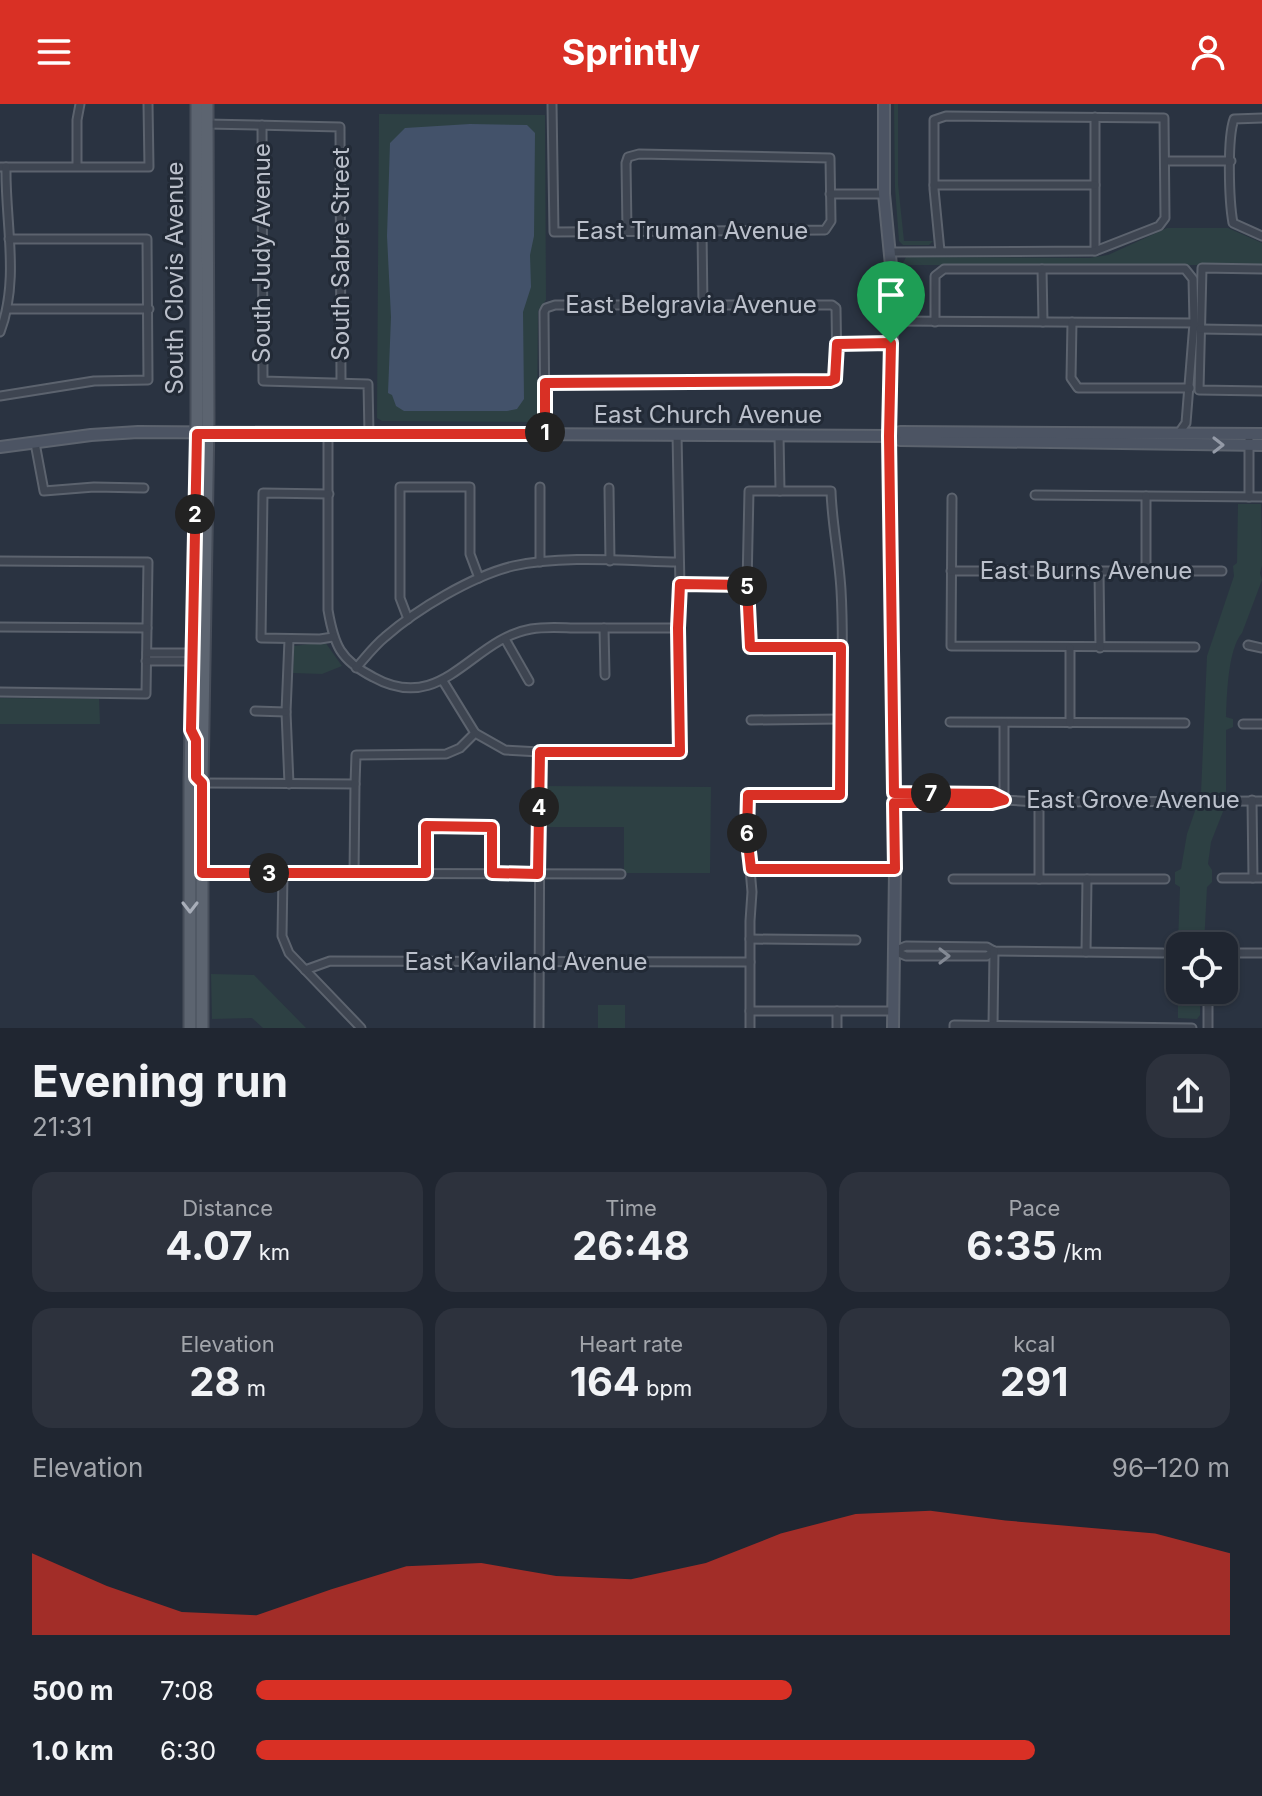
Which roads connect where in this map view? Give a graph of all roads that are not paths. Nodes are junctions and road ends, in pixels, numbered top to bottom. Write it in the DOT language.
graph roads {
  1 [pos="80,104"];
  2 [pos="148,104"];
  3 [pos="202,104"];
  4 [pos="552,104"];
  5 [pos="884,104"];
  6 [pos="1095,117"];
  7 [pos="1262,118"];
  8 [pos="207,124"];
  9 [pos="262,125"];
  10 [pos="1165,161"];
  11 [pos="1231,161"];
  12 [pos="77,166"];
  13 [pos="3,167"];
  14 [pos="934,185"];
  15 [pos="1095,185"];
  16 [pos="830,194"];
  17 [pos="884,194"];
  18 [pos="627,230"];
  19 [pos="702,231"];
  20 [pos="1262,236"];
  21 [pos="9,239"];
  22 [pos="940,251"];
  23 [pos="1095,251"];
  24 [pos="890,252"];
  25 [pos="1042,269"];
  26 [pos="1262,269"];
  27 [pos="703,306"];
  28 [pos="8,309"];
  29 [pos="149,309"];
  30 [pos="892,321"];
  31 [pos="935,322"];
  32 [pos="1043,322"];
  33 [pos="1072,322"];
  34 [pos="1197,326"];
  35 [pos="1262,330"];
  36 [pos="0,332"];
  37 [pos="891,343"];
  38 [pos="837,344"];
  39 [pos="341,382"];
  40 [pos="545,383"];
  41 [pos="1194,389"];
  42 [pos="1262,391"];
  43 [pos="0,396"];
  44 [pos="328,433"];
  45 [pos="202,434"];
  46 [pos="369,434"];
  47 [pos="545,434"];
  48 [pos="677,434"];
  49 [pos="1262,434"];
  50 [pos="779,435"];
  51 [pos="889,436"];
  52 [pos="1179,439"];
  53 [pos="1249,439"];
  54 [pos="35,443"];
  55 [pos="1262,445"];
  56 [pos="0,447"];
  57 [pos="540,487"];
  58 [pos="144,488"];
  59 [pos="609,488"];
  60 [pos="780,491"];
  61 [pos="329,494"];
  62 [pos="1035,495"];
  63 [pos="1146,496"];
  64 [pos="1249,497"];
  65 [pos="1262,497"];
  66 [pos="952,498"];
  67 [pos="0,561"];
  68 [pos="610,561"];
  69 [pos="540,562"];
  70 [pos="678,562"];
  71 [pos="951,571"];
  72 [pos="1222,571"];
  73 [pos="1099,572"];
  74 [pos="1146,572"];
  75 [pos="479,578"];
  76 [pos="680,584"];
  77 [pos="747,585"];
  78 [pos="408,619"];
  79 [pos="0,627"];
  80 [pos="147,628"];
  81 [pos="604,628"];
  82 [pos="678,628"];
  83 [pos="333,637"];
  84 [pos="505,639"];
  85 [pos="289,640"];
  86 [pos="1248,645"];
  87 [pos="841,647"];
  88 [pos="1195,647"];
  89 [pos="1070,648"];
  90 [pos="1100,648"];
  91 [pos="1262,648"];
  92 [pos="147,657"];
  93 [pos="192,657"];
  94 [pos="356,668"];
  95 [pos="605,675"];
  96 [pos="443,681"];
  97 [pos="529,681"];
  98 [pos="0,692"];
  99 [pos="255,711"];
  100 [pos="286,712"];
  101 [pos="840,719"];
  102 [pos="751,720"];
  103 [pos="950,722"];
  104 [pos="1004,723"];
  105 [pos="1070,723"];
  106 [pos="1185,723"];
  107 [pos="1243,724"];
  108 [pos="1262,724"];
  109 [pos="191,730"];
  110 [pos="475,733"];
  111 [pos="540,752"];
  112 [pos="202,783"];
  113 [pos="289,784"];
  114 [pos="355,784"];
  115 [pos="894,798"];
  116 [pos="1004,800"];
  117 [pos="1252,800"];
  118 [pos="1262,801"];
  119 [pos="1039,802"];
  120 [pos="751,869"];
  121 [pos="895,869"];
  122 [pos="196,873"];
  123 [pos="426,873"];
  124 [pos="492,873"];
  125 [pos="283,874"];
  126 [pos="354,874"];
  127 [pos="538,874"];
  128 [pos="621,874"];
  129 [pos="1222,878"];
  130 [pos="1258,878"];
  131 [pos="953,879"];
  132 [pos="1039,879"];
  133 [pos="1087,879"];
  134 [pos="1165,879"];
  135 [pos="750,939"];
  136 [pos="856,940"];
  137 [pos="894,951"];
  138 [pos="994,951"];
  139 [pos="1086,952"];
  140 [pos="1163,953"];
  141 [pos="1238,953"];
  142 [pos="1262,953"];
  143 [pos="539,961"];
  144 [pos="750,962"];
  145 [pos="305,970"];
  146 [pos="1208,1004"];
  147 [pos="750,1011"];
  148 [pos="837,1011"];
  149 [pos="893,1011"];
  150 [pos="993,1025"];
  151 [pos="954,1026"];
  152 [pos="1039,1026"];
  153 [pos="1122,1027"];
  154 [pos="190,1028"];
  155 [pos="202,1028"];
  156 [pos="361,1028"];
  157 [pos="539,1028"];
  158 [pos="750,1028"];
  159 [pos="837,1028"];
  160 [pos="893,1028"];
  161 [pos="1192,1028"];
  162 [pos="1208,1028"];
  1 -- 12 [label="street"];
  2 -- 12 [label="street"];
  3 -- 8 [label="main road, South Clovis Avenue"];
  3 -- 45 [label="main road, South Clovis Avenue"];
  4 -- 18 [label="street, East Truman Avenue"];
  5 -- 17 [label="street"];
  6 -- 10 [label="street"];
  6 -- 14 [label="street"];
  6 -- 15 [label="street"];
  7 -- 11 [label="street"];
  8 -- 9 [label="street"];
  8 -- 45 [label="main road, South Clovis Avenue"];
  9 -- 39 [label="street, South Sabre Street"];
  9 -- 39 [label="street, South Judy Avenue"];
  10 -- 11 [label="street"];
  10 -- 23 [label="street"];
  11 -- 20 [label="street"];
  12 -- 13 [label="street"];
  13 -- 21 [label="street"];
  14 -- 15 [label="street"];
  14 -- 22 [label="street"];
  15 -- 23 [label="street"];
  16 -- 17 [label="street, East Truman Avenue"];
  16 -- 18 [label="street"];
  16 -- 19 [label="street, East Truman Avenue"];
  17 -- 24 [label="street"];
  18 -- 19 [label="street, East Truman Avenue"];
  19 -- 27 [label="street"];
  21 -- 28 [label="street"];
  21 -- 29 [label="street"];
  22 -- 23 [label="street"];
  22 -- 24 [label="street"];
  24 -- 30 [label="street"];
  25 -- 31 [label="street"];
  25 -- 32 [label="street"];
  25 -- 34 [label="street"];
  26 -- 34 [label="street"];
  27 -- 38 [label="street, East Belgravia Avenue"];
  27 -- 40 [label="street, East Belgravia Avenue"];
  28 -- 29 [label="street"];
  28 -- 36 [label="street"];
  29 -- 43 [label="street"];
  30 -- 31 [label="street"];
  30 -- 37 [label="street"];
  31 -- 32 [label="street"];
  32 -- 33 [label="street"];
  33 -- 34 [label="street"];
  33 -- 41 [label="street"];
  34 -- 35 [label="street"];
  34 -- 41 [label="street"];
  37 -- 38 [label="street"];
  37 -- 51 [label="street"];
  38 -- 40 [label="street"];
  39 -- 46 [label="street"];
  40 -- 47 [label="street"];
  41 -- 42 [label="street"];
  41 -- 52 [label="street"];
  44 -- 45 [label="street, East Church Avenue"];
  44 -- 46 [label="street, East Church Avenue"];
  44 -- 61 [label="street"];
  45 -- 54 [label="street, East Church Avenue"];
  45 -- 93 [label="main road, South Clovis Avenue"];
  45 -- 112 [label="main road, South Clovis Avenue"];
  46 -- 47 [label="street, East Church Avenue"];
  47 -- 48 [label="street, East Church Avenue"];
  48 -- 50 [label="street, East Church Avenue"];
  48 -- 70 [label="street"];
  49 -- 53 [label="street, East Church Avenue"];
  50 -- 51 [label="street, East Church Avenue"];
  50 -- 60 [label="street"];
  51 -- 52 [label="street, East Church Avenue"];
  51 -- 115 [label="street"];
  52 -- 53 [label="street, East Church Avenue"];
  53 -- 55 [label="street, East Church Avenue"];
  53 -- 64 [label="street"];
  54 -- 56 [label="street, East Church Avenue"];
  54 -- 58 [label="street"];
  57 -- 69 [label="street"];
  59 -- 68 [label="street"];
  60 -- 77 [label="street"];
  60 -- 87 [label="street"];
  61 -- 83 [label="street"];
  61 -- 85 [label="street"];
  62 -- 63 [label="street"];
  63 -- 64 [label="street"];
  63 -- 74 [label="street"];
  64 -- 65 [label="street"];
  66 -- 71 [label="street"];
  67 -- 80 [label="street"];
  68 -- 69 [label="street"];
  68 -- 70 [label="street"];
  69 -- 75 [label="street"];
  70 -- 76 [label="street"];
  71 -- 73 [label="street, East Burns Avenue"];
  71 -- 89 [label="street"];
  72 -- 74 [label="street, East Burns Avenue"];
  73 -- 74 [label="street, East Burns Avenue"];
  73 -- 90 [label="street"];
  75 -- 78 [label="street"];
  75 -- 78 [label="street"];
  76 -- 77 [label="street"];
  76 -- 82 [label="street"];
  77 -- 87 [label="street"];
  78 -- 94 [label="street"];
  79 -- 80 [label="street"];
  80 -- 92 [label="street"];
  81 -- 82 [label="street"];
  81 -- 84 [label="street"];
  81 -- 95 [label="street"];
  82 -- 111 [label="street"];
  83 -- 85 [label="street"];
  83 -- 94 [label="street"];
  84 -- 96 [label="street"];
  84 -- 97 [label="street"];
  85 -- 100 [label="street"];
  86 -- 91 [label="street"];
  87 -- 101 [label="street"];
  88 -- 90 [label="street"];
  89 -- 90 [label="street"];
  89 -- 105 [label="street"];
  92 -- 93 [label="street"];
  92 -- 98 [label="street"];
  93 -- 109 [label="main road, South Clovis Avenue"];
  94 -- 96 [label="street"];
  96 -- 110 [label="street"];
  99 -- 100 [label="street"];
  100 -- 113 [label="street"];
  101 -- 102 [label="street"];
  101 -- 120 [label="street"];
  103 -- 104 [label="street"];
  104 -- 105 [label="street"];
  104 -- 116 [label="street"];
  105 -- 106 [label="street"];
  107 -- 108 [label="street"];
  109 -- 112 [label="main road"];
  109 -- 122 [label="main road, South Clovis Avenue"];
  110 -- 111 [label="street"];
  110 -- 114 [label="street"];
  111 -- 127 [label="street"];
  112 -- 113 [label="street"];
  112 -- 122 [label="main road, South Clovis Avenue"];
  113 -- 114 [label="street"];
  114 -- 126 [label="street"];
  115 -- 116 [label="street, East Grove Avenue"];
  115 -- 121 [label="street"];
  116 -- 119 [label="street, East Grove Avenue"];
  117 -- 118 [label="street, East Grove Avenue"];
  117 -- 119 [label="street, East Grove Avenue"];
  117 -- 130 [label="street"];
  119 -- 132 [label="street"];
  120 -- 121 [label="street"];
  120 -- 135 [label="street"];
  121 -- 137 [label="street"];
  122 -- 125 [label="street"];
  122 -- 154 [label="main road, South Clovis Avenue, one-way"];
  122 -- 155 [label="main road, South Clovis Avenue"];
  123 -- 124 [label="street"];
  123 -- 124 [label="street"];
  123 -- 126 [label="street"];
  124 -- 127 [label="street"];
  125 -- 126 [label="street"];
  125 -- 145 [label="street"];
  127 -- 128 [label="street"];
  127 -- 143 [label="street"];
  129 -- 130 [label="street"];
  131 -- 132 [label="street"];
  132 -- 133 [label="street"];
  133 -- 134 [label="street"];
  133 -- 139 [label="street"];
  135 -- 136 [label="street"];
  135 -- 144 [label="street"];
  137 -- 138 [label="street"];
  137 -- 149 [label="street"];
  138 -- 139 [label="street"];
  138 -- 150 [label="street"];
  139 -- 140 [label="street"];
  141 -- 142 [label="street"];
  143 -- 144 [label="street, East Kaviland Avenue"];
  143 -- 145 [label="street, East Kaviland Avenue"];
  143 -- 157 [label="street"];
  144 -- 147 [label="street"];
  145 -- 156 [label="street"];
  146 -- 162 [label="street"];
  147 -- 148 [label="street"];
  147 -- 158 [label="street"];
  148 -- 149 [label="street"];
  148 -- 159 [label="street"];
  149 -- 160 [label="street"];
  150 -- 151 [label="street"];
  150 -- 152 [label="street"];
  152 -- 153 [label="street"];
  153 -- 161 [label="street"];
}
